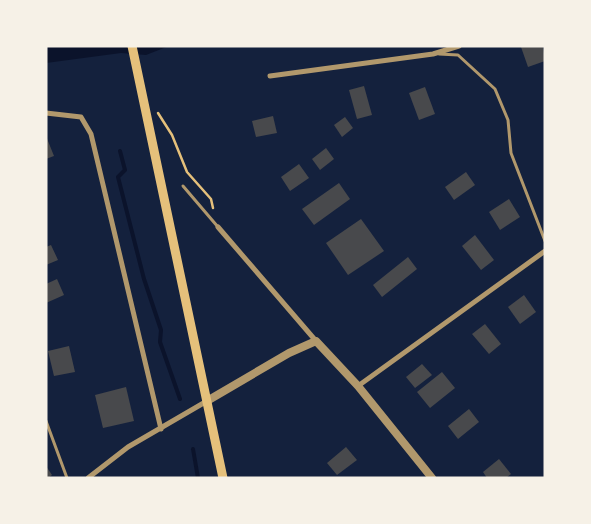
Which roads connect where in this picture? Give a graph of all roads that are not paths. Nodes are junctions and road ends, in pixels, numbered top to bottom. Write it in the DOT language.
graph roads {
  1 [pos="132,46"];
  2 [pos="459,46"];
  3 [pos="433,54"];
  4 [pos="270,76"];
  5 [pos="46,113"];
  6 [pos="183,186"];
  7 [pos="218,227"];
  8 [pos="545,241"];
  9 [pos="545,251"];
  10 [pos="316,341"];
  11 [pos="358,386"];
  12 [pos="207,401"];
  13 [pos="46,421"];
  14 [pos="161,429"];
  15 [pos="67,478"];
  16 [pos="88,478"];
  17 [pos="223,478"];
  18 [pos="432,478"];
  1 -- 12 [label="main road"];
  2 -- 3 [label="street"];
  3 -- 4 [label="street"];
  3 -- 8 [label="lane"];
  5 -- 14 [label="street"];
  6 -- 7 [label="lane"];
  7 -- 10 [label="street"];
  9 -- 11 [label="street"];
  10 -- 11 [label="street"];
  10 -- 12 [label="street"];
  11 -- 18 [label="street"];
  12 -- 14 [label="street"];
  12 -- 17 [label="main road"];
  13 -- 15 [label="lane"];
  14 -- 16 [label="street"];
}
